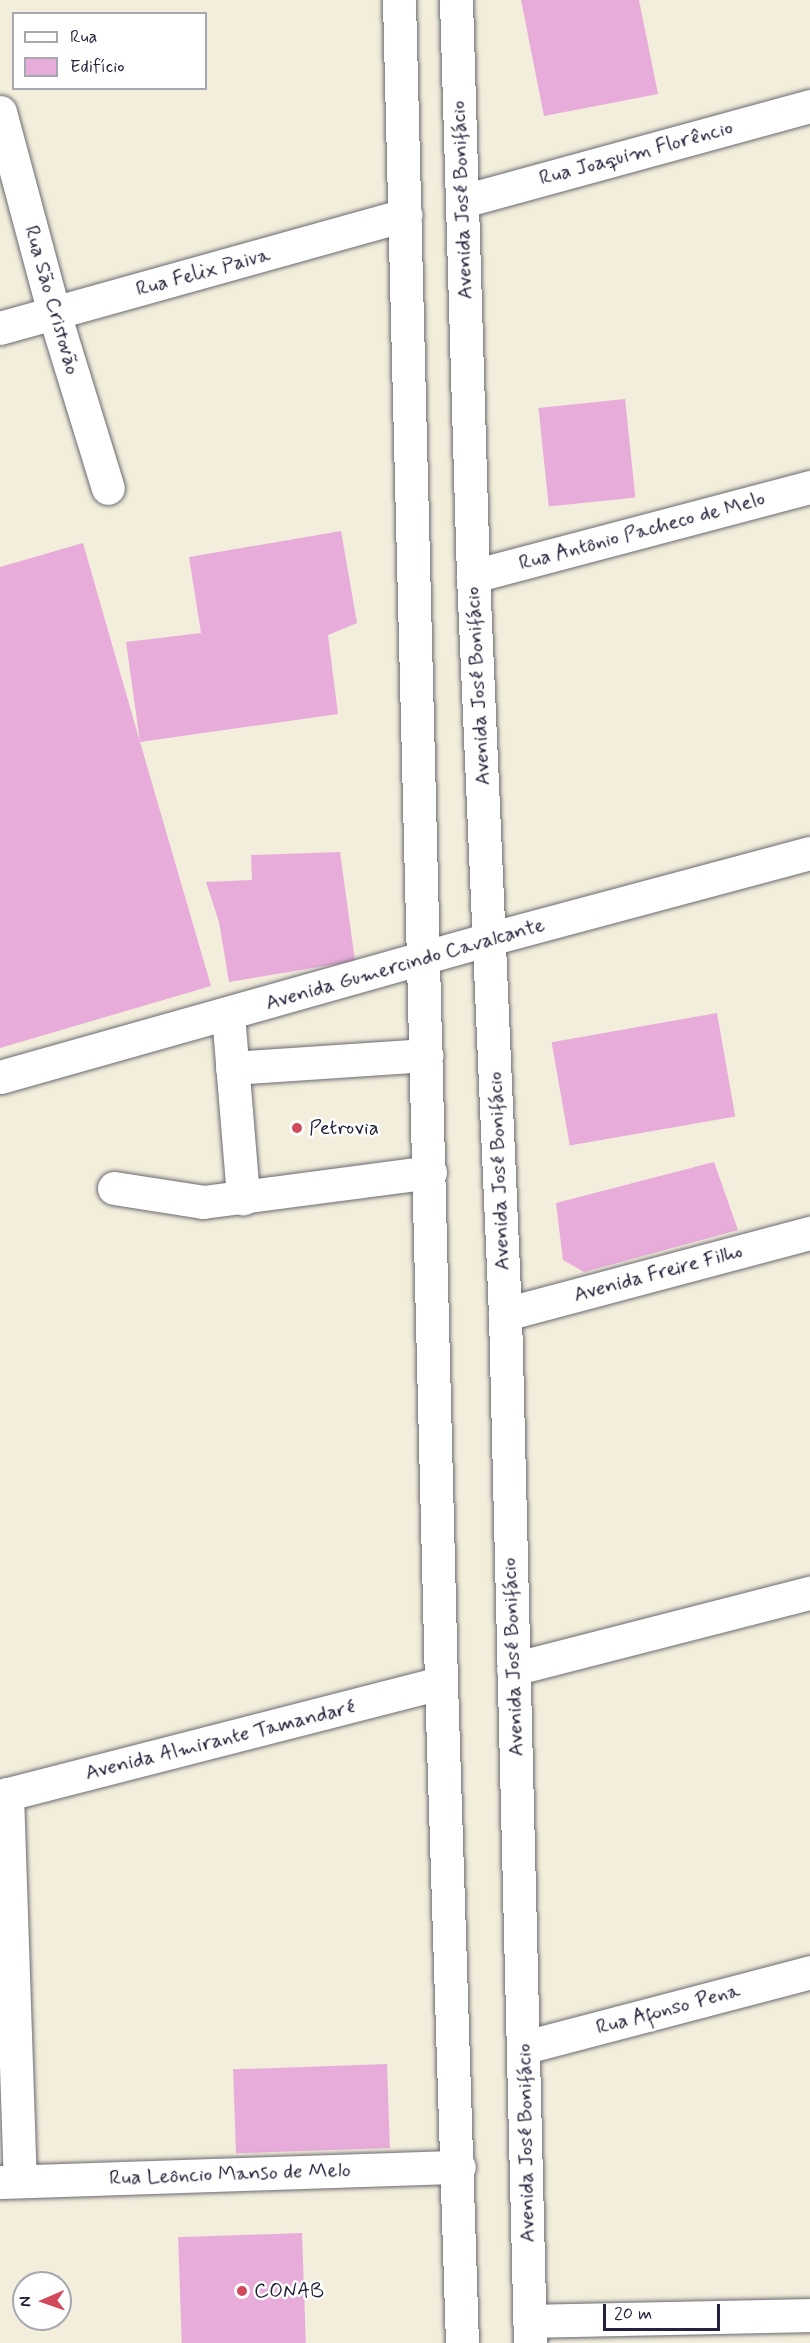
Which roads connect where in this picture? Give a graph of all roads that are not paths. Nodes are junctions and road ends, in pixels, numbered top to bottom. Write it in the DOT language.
graph roads {
  1 [pos="399,0"];
  2 [pos="456,0"];
  3 [pos="810,106"];
  4 [pos="0,112"];
  5 [pos="462,201"];
  6 [pos="406,215"];
  7 [pos="54,313"];
  8 [pos="0,328"];
  9 [pos="810,487"];
  10 [pos="108,488"];
  11 [pos="473,576"];
  12 [pos="810,853"];
  13 [pos="489,939"];
  14 [pos="424,957"];
  15 [pos="228,1014"];
  16 [pos="427,1055"];
  17 [pos="232,1068"];
  18 [pos="0,1077"];
  19 [pos="429,1172"];
  20 [pos="114,1188"];
  21 [pos="243,1198"];
  22 [pos="810,1233"];
  23 [pos="505,1314"];
  24 [pos="810,1593"];
  25 [pos="513,1669"];
  26 [pos="441,1683"];
  27 [pos="4,1795"];
  28 [pos="810,1972"];
  29 [pos="525,2047"];
  30 [pos="459,2168"];
  31 [pos="10,2181"];
  32 [pos="810,2315"];
  33 [pos="529,2332"];
  34 [pos="462,2343"];
  1 -- 6 [label="street"];
  2 -- 5 [label="street, Avenida José Bonifácio"];
  3 -- 5 [label="street, Rua Joaquim Florêncio"];
  4 -- 7 [label="street, Rua São Cristovão"];
  5 -- 11 [label="street, Avenida José Bonifácio"];
  6 -- 7 [label="street, Rua Felix Paiva"];
  6 -- 14 [label="street"];
  7 -- 8 [label="street, Rua Felix Paiva"];
  7 -- 10 [label="street, Rua São Cristovão"];
  9 -- 11 [label="street, Rua Antônio Pacheco de Melo"];
  11 -- 13 [label="street, Avenida José Bonifácio"];
  12 -- 13 [label="street, Avenida Gumercindo Cavalcante"];
  13 -- 14 [label="street, Avenida Gumercindo Cavalcante"];
  13 -- 23 [label="street, Avenida José Bonifácio"];
  14 -- 15 [label="street, Avenida Gumercindo Cavalcante"];
  14 -- 16 [label="street"];
  15 -- 17 [label="street"];
  15 -- 18 [label="street, Avenida Gumercindo Cavalcante"];
  16 -- 17 [label="street"];
  16 -- 19 [label="street"];
  17 -- 21 [label="street"];
  19 -- 21 [label="street"];
  19 -- 26 [label="street"];
  20 -- 21 [label="street"];
  22 -- 23 [label="street, Avenida Freire Filho"];
  23 -- 25 [label="street, Avenida José Bonifácio"];
  24 -- 25 [label="street"];
  25 -- 29 [label="street, Avenida José Bonifácio"];
  26 -- 27 [label="street, Avenida Almirante Tamandaré"];
  26 -- 30 [label="street"];
  27 -- 31 [label="street"];
  28 -- 29 [label="street, Rua Afonso Pena"];
  29 -- 33 [label="street, Avenida José Bonifácio"];
  30 -- 31 [label="street, Rua Leôncio Manso de Melo"];
  30 -- 34 [label="street"];
  32 -- 33 [label="street"];
}
